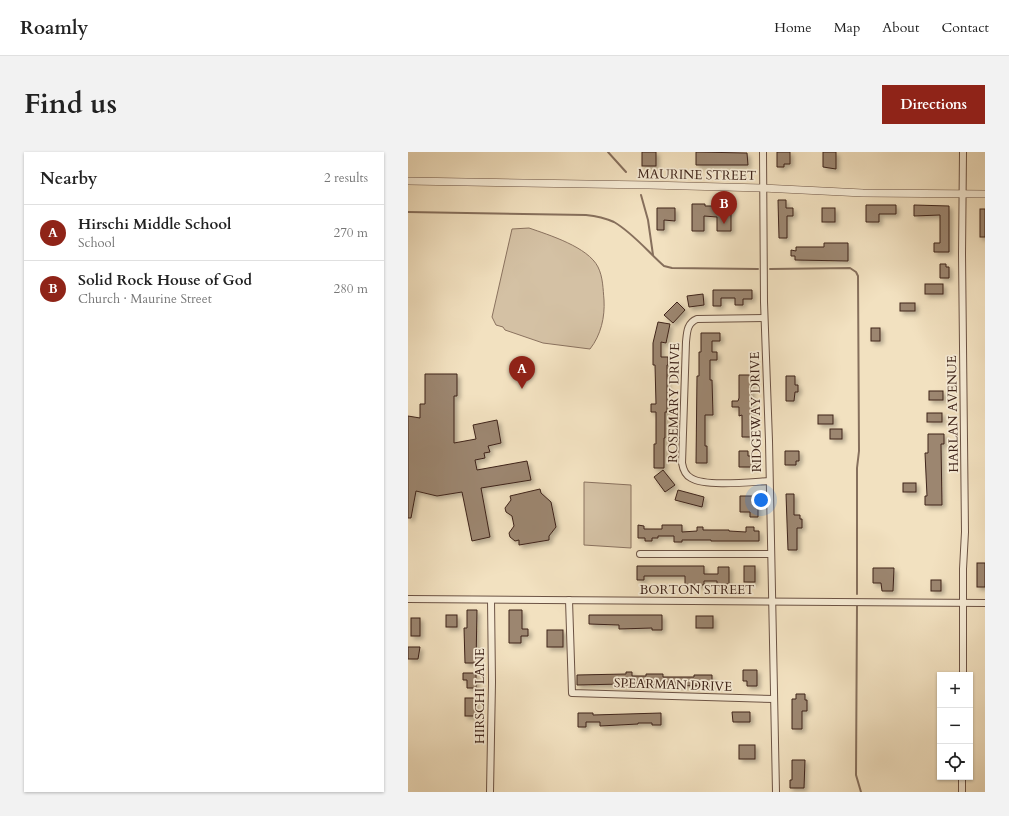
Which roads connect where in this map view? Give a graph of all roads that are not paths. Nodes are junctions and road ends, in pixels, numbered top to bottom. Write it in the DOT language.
graph roads {
  1 [pos="763,152"];
  2 [pos="963,152"];
  3 [pos="408,181"];
  4 [pos="762,188"];
  5 [pos="963,194"];
  6 [pos="985,194"];
  7 [pos="764,318"];
  8 [pos="769,481"];
  9 [pos="640,554"];
  10 [pos="770,554"];
  11 [pos="408,599"];
  12 [pos="491,600"];
  13 [pos="569,600"];
  14 [pos="772,602"];
  15 [pos="963,603"];
  16 [pos="985,603"];
  17 [pos="963,672"];
  18 [pos="774,699"];
  19 [pos="962,780"];
  20 [pos="490,792"];
  21 [pos="776,792"];
  22 [pos="962,792"];
  1 -- 4 [label="street, RIDGEWAY DRIVE"];
  2 -- 5 [label="street, HARLAN AVENUE"];
  3 -- 4 [label="street, MAURINE STREET"];
  4 -- 5 [label="street, MAURINE STREET"];
  4 -- 7 [label="street, RIDGEWAY DRIVE"];
  5 -- 6 [label="street, MAURINE STREET"];
  5 -- 15 [label="street, HARLAN AVENUE"];
  7 -- 8 [label="street, RIDGEWAY DRIVE"];
  7 -- 8 [label="street, ROSEMARY DRIVE"];
  8 -- 10 [label="street, RIDGEWAY DRIVE"];
  9 -- 10 [label="street"];
  10 -- 14 [label="street, RIDGEWAY DRIVE"];
  11 -- 12 [label="street, BORTON STREET"];
  12 -- 13 [label="street, BORTON STREET"];
  12 -- 20 [label="street, HIRSCHI LANE"];
  13 -- 14 [label="street, BORTON STREET"];
  13 -- 18 [label="street, SPEARMAN DRIVE"];
  14 -- 15 [label="street, BORTON STREET"];
  14 -- 18 [label="street, RIDGEWAY DRIVE"];
  15 -- 16 [label="street, BORTON STREET"];
  15 -- 17 [label="street, HARLAN AVENUE"];
  18 -- 21 [label="street, RIDGEWAY DRIVE"];
  19 -- 22 [label="street"];
}
